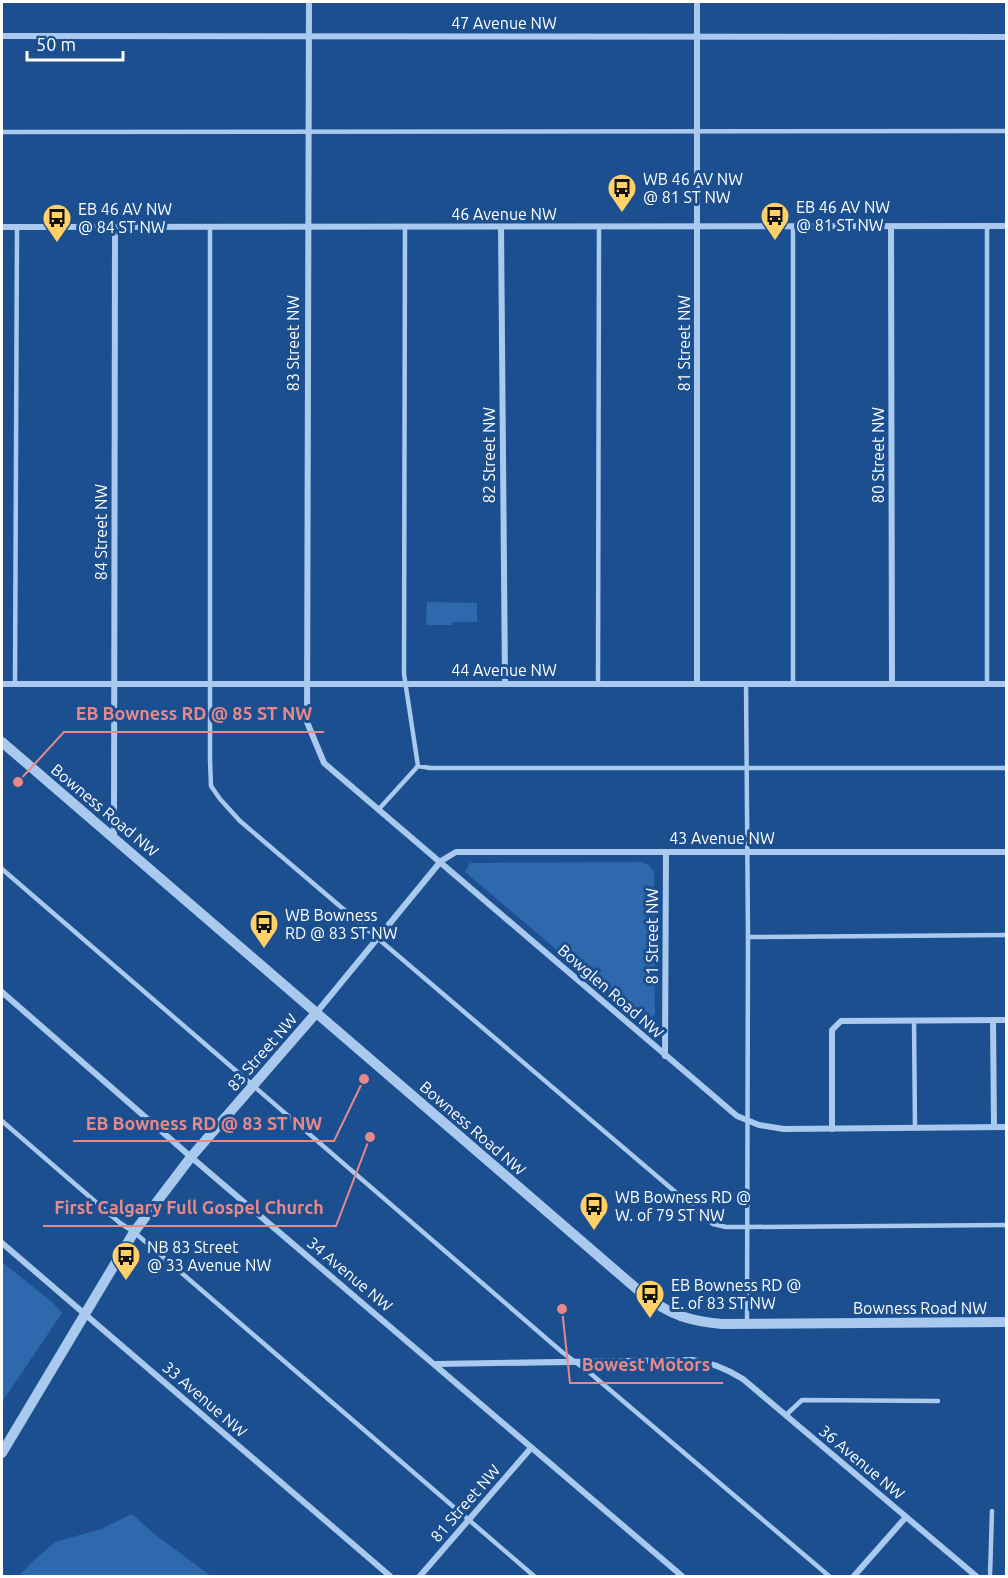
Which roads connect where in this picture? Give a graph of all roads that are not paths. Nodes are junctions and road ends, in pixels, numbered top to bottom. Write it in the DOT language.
graph roads {
  1 [pos="309,2"];
  2 [pos="697,2"];
  3 [pos="2,36"];
  4 [pos="309,36"];
  5 [pos="697,37"];
  6 [pos="1006,37"];
  7 [pos="697,131"];
  8 [pos="1006,131"];
  9 [pos="2,132"];
  10 [pos="310,132"];
  11 [pos="309,226"];
  12 [pos="987,226"];
  13 [pos="1006,226"];
  14 [pos="2,227"];
  15 [pos="405,227"];
  16 [pos="501,227"];
  17 [pos="599,227"];
  18 [pos="697,227"];
  19 [pos="793,227"];
  20 [pos="891,227"];
  21 [pos="17,228"];
  22 [pos="115,228"];
  23 [pos="210,228"];
  24 [pos="504,683"];
  25 [pos="746,683"];
  26 [pos="2,684"];
  27 [pos="15,684"];
  28 [pos="114,684"];
  29 [pos="210,684"];
  30 [pos="308,684"];
  31 [pos="405,684"];
  32 [pos="597,684"];
  33 [pos="697,684"];
  34 [pos="793,684"];
  35 [pos="892,684"];
  36 [pos="987,684"];
  37 [pos="1006,684"];
  38 [pos="2,742"];
  39 [pos="418,766"];
  40 [pos="747,767"];
  41 [pos="1006,768"];
  42 [pos="379,809"];
  43 [pos="114,837"];
  44 [pos="666,852"];
  45 [pos="747,852"];
  46 [pos="1006,852"];
  47 [pos="441,861"];
  48 [pos="2,869"];
  49 [pos="1006,935"];
  50 [pos="748,937"];
  51 [pos="378,939"];
  52 [pos="2,992"];
  53 [pos="317,1012"];
  54 [pos="914,1020"];
  55 [pos="993,1020"];
  56 [pos="1006,1020"];
  57 [pos="665,1056"];
  58 [pos="252,1086"];
  59 [pos="2,1121"];
  60 [pos="747,1121"];
  61 [pos="994,1127"];
  62 [pos="1006,1127"];
  63 [pos="915,1128"];
  64 [pos="832,1129"];
  65 [pos="191,1157"];
  66 [pos="1006,1225"];
  67 [pos="747,1227"];
  68 [pos="134,1232"];
  69 [pos="2,1243"];
  70 [pos="85,1314"];
  71 [pos="1006,1322"];
  72 [pos="747,1323"];
  73 [pos="576,1362"];
  74 [pos="436,1364"];
  75 [pos="938,1401"];
  76 [pos="786,1415"];
  77 [pos="531,1448"];
  78 [pos="2,1453"];
  79 [pos="992,1511"];
  80 [pos="906,1517"];
  81 [pos="468,1520"];
  82 [pos="390,1576"];
  83 [pos="420,1576"];
  84 [pos="534,1576"];
  85 [pos="682,1576"];
  86 [pos="829,1576"];
  87 [pos="854,1576"];
  88 [pos="976,1576"];
  89 [pos="990,1576"];
  1 -- 4 [label="street, 83 Street NW"];
  2 -- 5 [label="street, 81 Street NW"];
  3 -- 4 [label="street, 47 Avenue NW"];
  4 -- 5 [label="street, 47 Avenue NW"];
  4 -- 10 [label="street, 83 Street NW"];
  5 -- 6 [label="street, 47 Avenue NW"];
  5 -- 7 [label="street, 81 Street NW"];
  7 -- 8 [label="lane"];
  7 -- 10 [label="lane"];
  7 -- 18 [label="street, 81 Street NW"];
  9 -- 10 [label="lane"];
  10 -- 11 [label="street, 83 Street NW"];
  11 -- 15 [label="street, 46 Avenue NW"];
  11 -- 23 [label="street, 46 Avenue NW"];
  11 -- 30 [label="street, 83 Street NW"];
  12 -- 13 [label="street, 46 Avenue NW"];
  12 -- 20 [label="street, 46 Avenue NW"];
  12 -- 36 [label="lane"];
  14 -- 21 [label="street, 46 Avenue NW"];
  15 -- 16 [label="street, 46 Avenue NW"];
  15 -- 31 [label="lane"];
  16 -- 17 [label="street, 46 Avenue NW"];
  16 -- 24 [label="street, 82 Street NW"];
  17 -- 18 [label="street, 46 Avenue NW"];
  17 -- 32 [label="lane"];
  18 -- 19 [label="street, 46 Avenue NW"];
  18 -- 33 [label="street, 81 Street NW"];
  19 -- 20 [label="street, 46 Avenue NW"];
  19 -- 34 [label="lane"];
  20 -- 35 [label="street, 80 Street NW"];
  21 -- 22 [label="street, 46 Avenue NW"];
  21 -- 27 [label="lane"];
  22 -- 23 [label="street, 46 Avenue NW"];
  22 -- 28 [label="street, 84 Street NW"];
  23 -- 29 [label="lane"];
  24 -- 31 [label="street, 44 Avenue NW"];
  24 -- 32 [label="street, 44 Avenue NW"];
  25 -- 33 [label="street, 44 Avenue NW"];
  25 -- 34 [label="street, 44 Avenue NW"];
  25 -- 40 [label="lane"];
  26 -- 27 [label="street, 44 Avenue NW"];
  27 -- 28 [label="street, 44 Avenue NW"];
  28 -- 29 [label="street, 44 Avenue NW"];
  28 -- 43 [label="street, 84 Street NW"];
  29 -- 30 [label="street, 44 Avenue NW"];
  29 -- 51 [label="lane"];
  30 -- 31 [label="street, 44 Avenue NW"];
  30 -- 42 [label="street, Bowglen Road NW"];
  31 -- 39 [label="lane"];
  32 -- 33 [label="street, 44 Avenue NW"];
  34 -- 35 [label="street, 44 Avenue NW"];
  35 -- 36 [label="street, 44 Avenue NW"];
  36 -- 37 [label="street, 44 Avenue NW"];
  38 -- 43 [label="street, Bowness Road NW"];
  39 -- 40 [label="lane"];
  39 -- 42 [label="lane"];
  40 -- 41 [label="lane"];
  40 -- 45 [label="lane"];
  42 -- 47 [label="street, Bowglen Road NW"];
  43 -- 53 [label="street, Bowness Road NW"];
  44 -- 45 [label="street, 43 Avenue NW"];
  44 -- 47 [label="street, 43 Avenue NW"];
  44 -- 57 [label="street, 81 Street NW"];
  45 -- 46 [label="street, 43 Avenue NW"];
  45 -- 50 [label="lane"];
  47 -- 51 [label="street, 83 Street NW"];
  47 -- 57 [label="street, Bowglen Road NW"];
  48 -- 58 [label="lane"];
  49 -- 50 [label="lane"];
  50 -- 60 [label="lane"];
  51 -- 53 [label="street, 83 Street NW"];
  51 -- 67 [label="lane"];
  52 -- 65 [label="street, 34 Avenue NW"];
  53 -- 58 [label="street, 83 Street NW"];
  53 -- 72 [label="street, Bowness Road NW"];
  54 -- 55 [label="street"];
  54 -- 63 [label="lane"];
  54 -- 64 [label="street"];
  55 -- 56 [label="street"];
  55 -- 61 [label="street"];
  57 -- 60 [label="street, Bowglen Road NW"];
  58 -- 65 [label="street, 83 Street NW"];
  58 -- 73 [label="lane"];
  59 -- 68 [label="lane"];
  60 -- 64 [label="street, Bowglen Road NW"];
  60 -- 67 [label="lane"];
  61 -- 62 [label="street, Bowglen Road NW"];
  61 -- 63 [label="street, Bowglen Road NW"];
  63 -- 64 [label="street, Bowglen Road NW"];
  65 -- 68 [label="street, 83 Street NW"];
  65 -- 74 [label="street, 34 Avenue NW"];
  66 -- 67 [label="lane"];
  67 -- 72 [label="lane"];
  68 -- 70 [label="street, 83 Street NW"];
  68 -- 81 [label="lane"];
  69 -- 70 [label="street, 33 Avenue NW"];
  70 -- 78 [label="street, 83 Street NW"];
  70 -- 82 [label="street, 33 Avenue NW"];
  71 -- 72 [label="street, Bowness Road NW"];
  73 -- 74 [label="street"];
  73 -- 76 [label="street, 36 Avenue NW"];
  73 -- 86 [label="lane"];
  74 -- 77 [label="street, 34 Avenue NW"];
  75 -- 76 [label="lane"];
  76 -- 80 [label="street, 36 Avenue NW"];
  77 -- 81 [label="street, 81 Street NW"];
  77 -- 85 [label="street, 34 Avenue NW"];
  79 -- 89 [label="lane"];
  80 -- 87 [label="street"];
  80 -- 88 [label="street, 36 Avenue NW"];
  81 -- 83 [label="street, 81 Street NW"];
  81 -- 84 [label="lane"];
}
